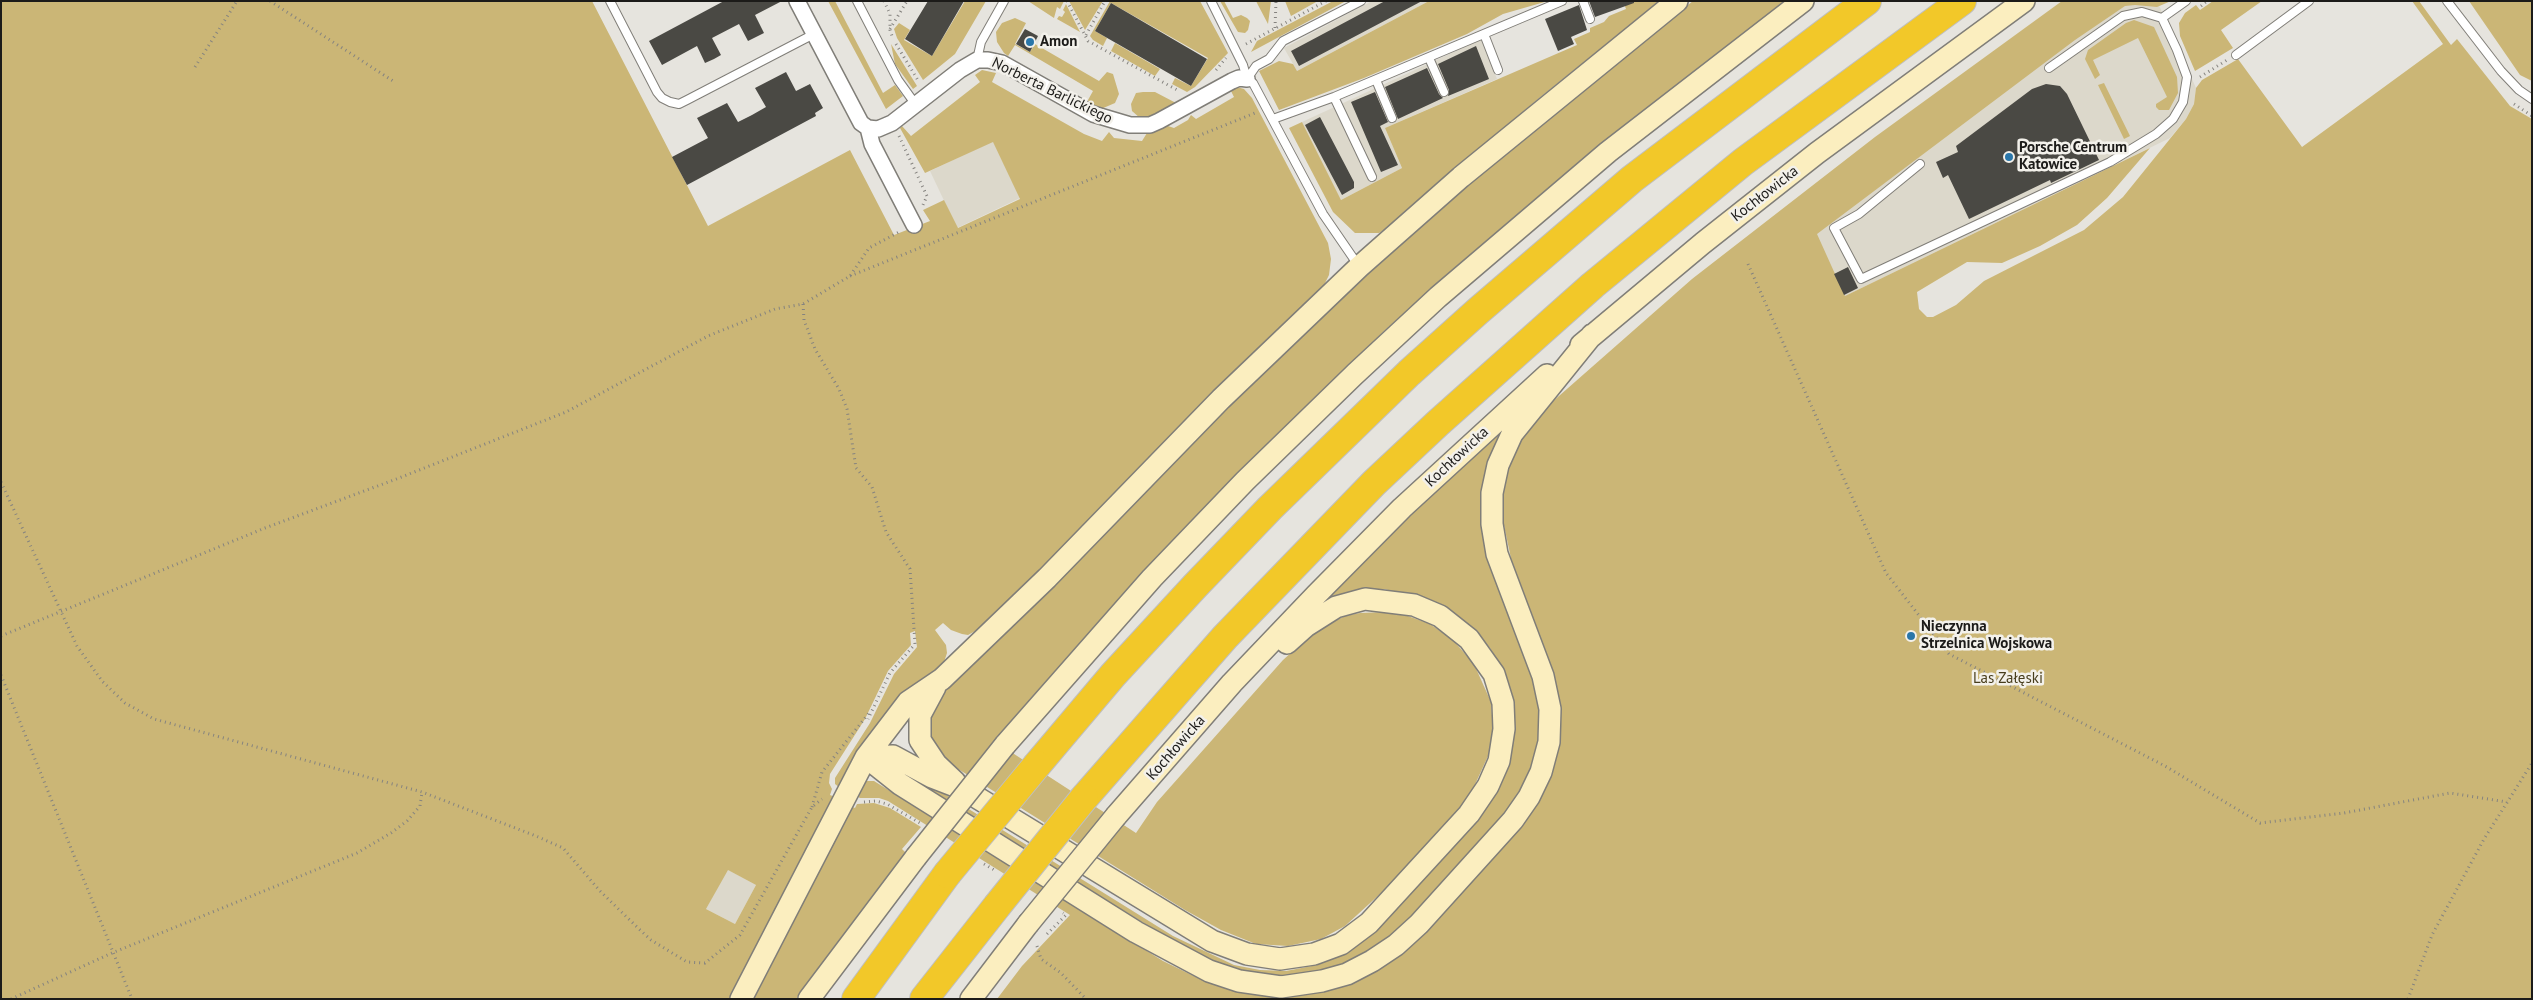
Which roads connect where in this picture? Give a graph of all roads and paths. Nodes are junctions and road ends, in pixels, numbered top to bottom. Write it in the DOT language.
graph roads {
  1 [pos="237,1"];
  2 [pos="270,1"];
  3 [pos="610,1"];
  4 [pos="797,1"];
  5 [pos="857,1"];
  6 [pos="884,1"];
  7 [pos="907,1"];
  8 [pos="1004,1"];
  9 [pos="1067,1"];
  10 [pos="1105,1"];
  11 [pos="1211,1"];
  12 [pos="1276,1"];
  13 [pos="1326,1"];
  14 [pos="1361,1"];
  15 [pos="1562,1"];
  16 [pos="1583,1"];
  17 [pos="1677,1"];
  18 [pos="1803,1"];
  19 [pos="1867,1"];
  20 [pos="1962,1"];
  21 [pos="2024,1"];
  22 [pos="2186,1"];
  23 [pos="2207,1"];
  24 [pos="2309,1"];
  25 [pos="2447,1"];
  26 [pos="2201,6"];
  27 [pos="2162,18"];
  28 [pos="1590,19"];
  29 [pos="1275,28"];
  30 [pos="890,30"];
  31 [pos="814,34"];
  32 [pos="1484,34"];
  33 [pos="1086,36"];
  34 [pos="1236,50"];
  35 [pos="2236,55"];
  36 [pos="1429,58"];
  37 [pos="977,60"];
  38 [pos="195,67"];
  39 [pos="2049,68"];
  40 [pos="1498,70"];
  41 [pos="1214,72"];
  42 [pos="1247,79"];
  43 [pos="1376,80"];
  44 [pos="393,81"];
  45 [pos="921,85"];
  46 [pos="2186,86"];
  47 [pos="1444,92"];
  48 [pos="1185,94"];
  49 [pos="1334,98"];
  50 [pos="2531,98"];
  51 [pos="916,105"];
  52 [pos="1267,108"];
  53 [pos="1392,118"];
  54 [pos="1272,119"];
  55 [pos="868,128"];
  56 [pos="897,131"];
  57 [pos="1920,164"];
  58 [pos="1372,177"];
  59 [pos="914,225"];
  60 [pos="1748,264"];
  61 [pos="1359,267"];
  62 [pos="850,276"];
  63 [pos="803,304"];
  64 [pos="1592,335"];
  65 [pos="1,482"];
  66 [pos="61,613"];
  67 [pos="1,636"];
  68 [pos="1,675"];
  69 [pos="942,679"];
  70 [pos="1232,683"];
  71 [pos="874,708"];
  72 [pos="860,735"];
  73 [pos="866,757"];
  74 [pos="2532,763"];
  75 [pos="963,789"];
  76 [pos="422,792"];
  77 [pos="826,798"];
  78 [pos="2508,802"];
  79 [pos="812,808"];
  80 [pos="1059,922"];
  81 [pos="1051,932"];
  82 [pos="1038,949"];
  83 [pos="112,953"];
  84 [pos="11,999"];
  85 [pos="132,999"];
  86 [pos="741,999"];
  87 [pos="809,999"];
  88 [pos="856,999"];
  89 [pos="924,999"];
  90 [pos="972,999"];
  91 [pos="1086,999"];
  92 [pos="2408,999"];
  1 -- 38 [label="path"];
  2 -- 44 [label="path"];
  3 -- 31 [label="lane"];
  4 -- 31 [label="street"];
  5 -- 51 [label="lane"];
  6 -- 30 [label="path"];
  7 -- 30 [label="path"];
  8 -- 37 [label="lane"];
  9 -- 33 [label="path"];
  10 -- 33 [label="path"];
  11 -- 34 [label="lane"];
  12 -- 29 [label="path"];
  13 -- 29 [label="path"];
  14 -- 42 [label="lane"];
  15 -- 32 [label="lane"];
  16 -- 28 [label="lane"];
  17 -- 61 [label="main road"];
  18 -- 87 [label="main road, bridge"];
  19 -- 88 [label="highway, bridge"];
  20 -- 89 [label="highway, bridge"];
  21 -- 64 [label="main road, Kochłowicka"];
  22 -- 27 [label="lane"];
  23 -- 26 [label="path"];
  24 -- 35 [label="lane"];
  25 -- 50 [label="lane"];
  27 -- 39 [label="lane"];
  27 -- 46 [label="lane"];
  29 -- 34 [label="path"];
  30 -- 45 [label="path"];
  31 -- 55 [label="street"];
  32 -- 36 [label="lane"];
  32 -- 40 [label="lane"];
  33 -- 48 [label="path"];
  34 -- 41 [label="path"];
  34 -- 42 [label="lane"];
  35 -- 46 [label="path"];
  36 -- 43 [label="lane"];
  36 -- 47 [label="lane"];
  37 -- 42 [label="street, Norberta Barlickiego"];
  37 -- 51 [label="street, Norberta Barlickiego"];
  42 -- 52 [label="lane"];
  43 -- 49 [label="lane"];
  43 -- 53 [label="lane"];
  46 -- 57 [label="lane"];
  49 -- 54 [label="lane"];
  49 -- 58 [label="lane"];
  51 -- 55 [label="street, Norberta Barlickiego"];
  52 -- 54 [label="lane"];
  52 -- 62 [label="path"];
  54 -- 61 [label="lane"];
  55 -- 59 [label="street"];
  56 -- 59 [label="path"];
  59 -- 62 [label="path"];
  60 -- 78 [label="path"];
  61 -- 69 [label="main road"];
  62 -- 63 [label="path"];
  63 -- 66 [label="path"];
  63 -- 71 [label="path"];
  64 -- 70 [label="main road, Kochłowicka"];
  64 -- 73 [label="main road"];
  65 -- 66 [label="path"];
  66 -- 67 [label="path"];
  66 -- 76 [label="path"];
  68 -- 83 [label="path"];
  69 -- 73 [label="main road"];
  69 -- 75 [label="main road"];
  70 -- 75 [label="main road"];
  70 -- 90 [label="main road, Kochłowicka, bridge"];
  71 -- 72 [label="path"];
  71 -- 79 [label="path"];
  73 -- 75 [label="main road"];
  73 -- 86 [label="main road"];
  74 -- 78 [label="path"];
  76 -- 79 [label="path"];
  76 -- 83 [label="path"];
  77 -- 79 [label="path"];
  78 -- 92 [label="path"];
  80 -- 81 [label="path"];
  82 -- 91 [label="path"];
  83 -- 84 [label="path"];
  83 -- 85 [label="path"];
}
